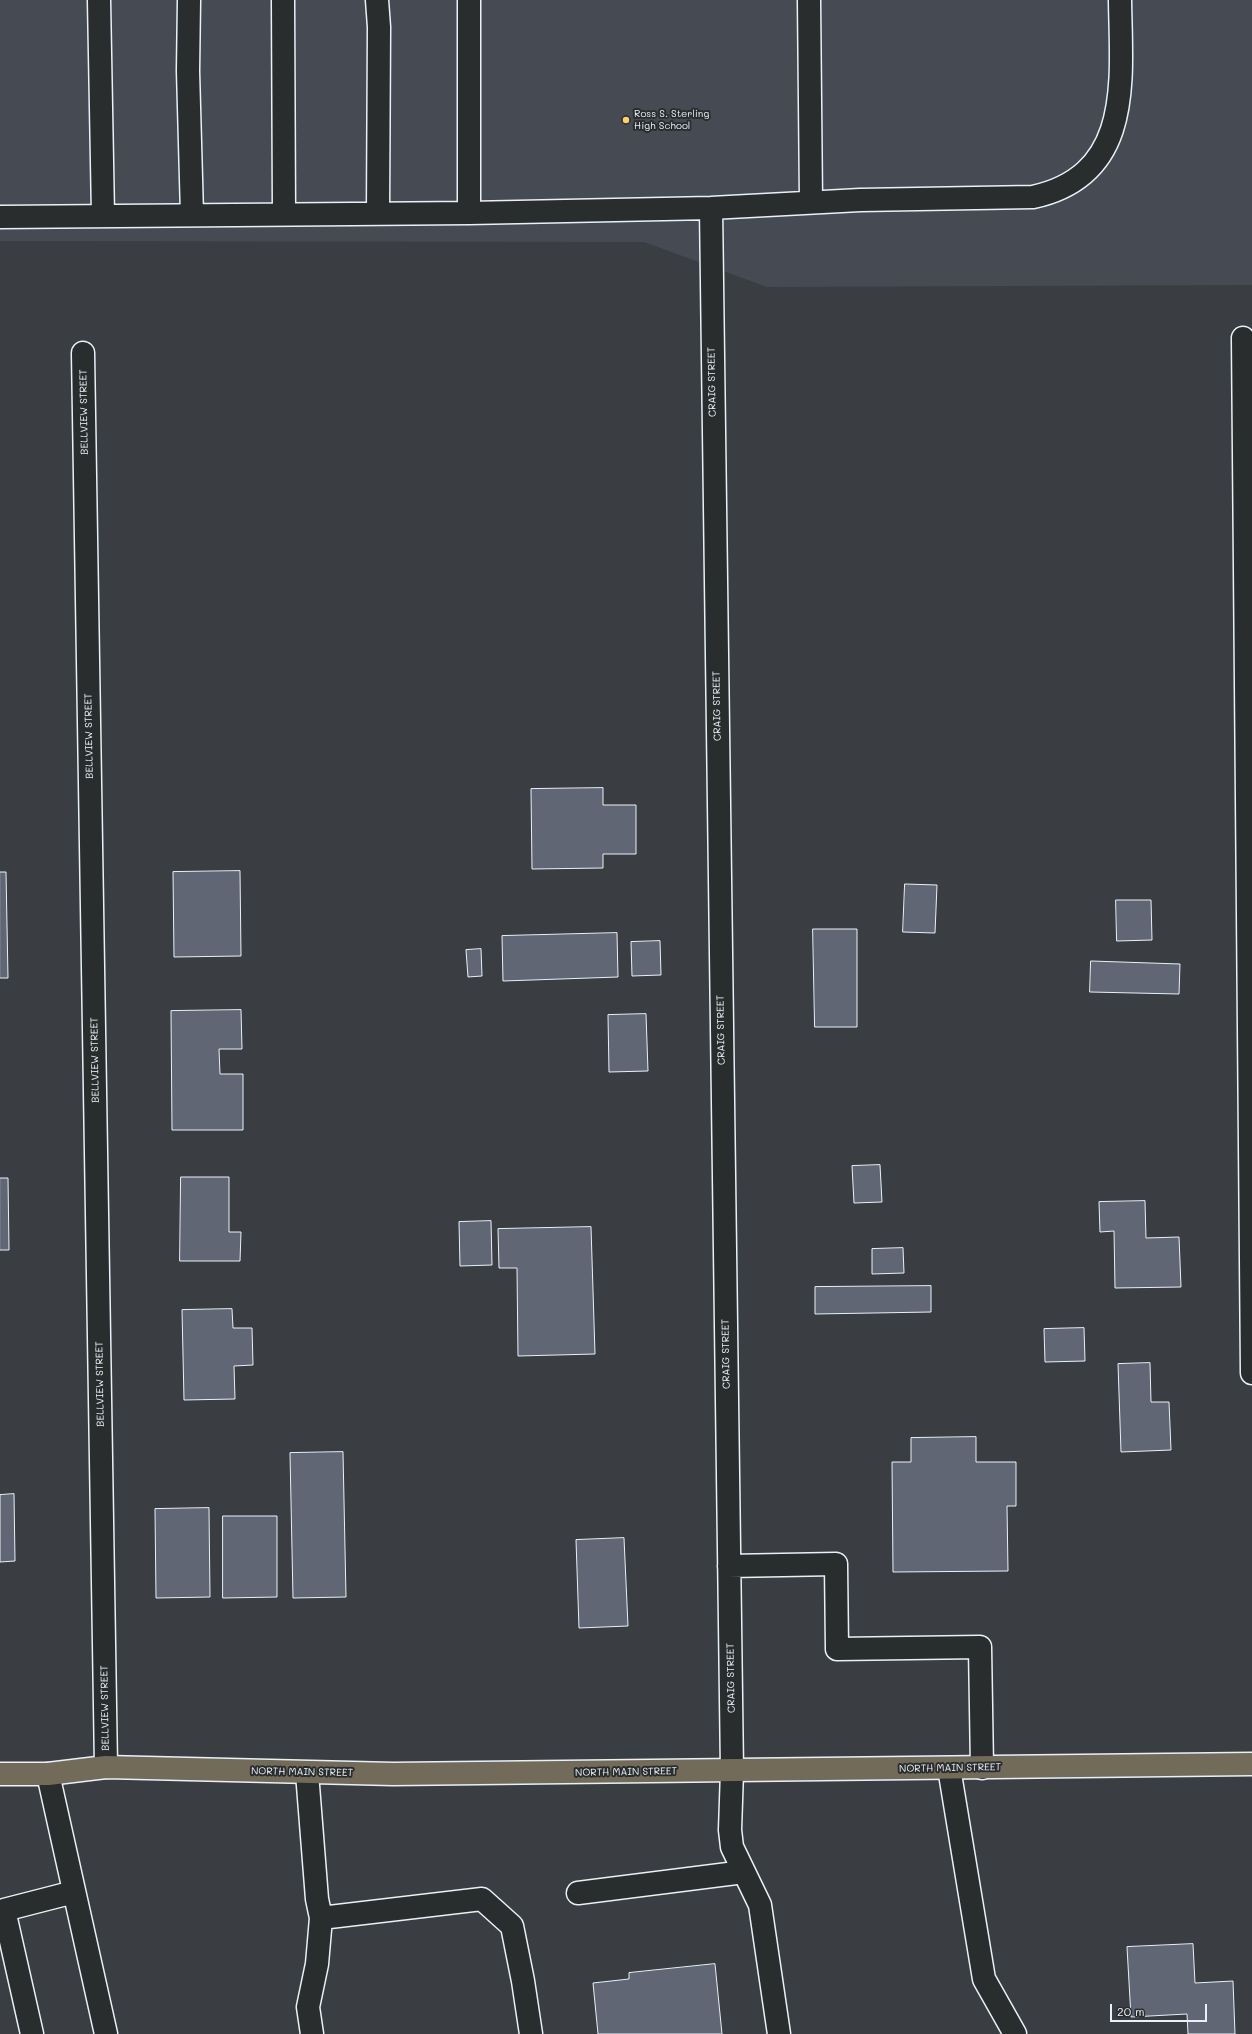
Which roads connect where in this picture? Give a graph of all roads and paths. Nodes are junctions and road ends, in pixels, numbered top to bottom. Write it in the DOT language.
graph roads {
  1 [pos="99,0"];
  2 [pos="377,0"];
  3 [pos="469,0"];
  4 [pos="809,0"];
  5 [pos="1120,0"];
  6 [pos="189,2"];
  7 [pos="283,9"];
  8 [pos="811,202"];
  9 [pos="711,208"];
  10 [pos="378,213"];
  11 [pos="469,213"];
  12 [pos="284,214"];
  13 [pos="103,215"];
  14 [pos="192,215"];
  15 [pos="0,217"];
  16 [pos="1243,338"];
  17 [pos="84,353"];
  18 [pos="1252,1373"];
  19 [pos="729,1566"];
  20 [pos="1252,1764"];
  21 [pos="106,1767"];
  22 [pos="948,1768"];
  23 [pos="982,1768"];
  24 [pos="732,1771"];
  25 [pos="307,1772"];
  26 [pos="0,1774"];
  27 [pos="48,1774"];
  28 [pos="744,1872"];
  29 [pos="74,1892"];
  30 [pos="578,1893"];
  31 [pos="321,1918"];
  32 [pos="32,2034"];
  33 [pos="106,2034"];
  34 [pos="312,2034"];
  35 [pos="531,2034"];
  36 [pos="778,2034"];
  37 [pos="1015,2034"];
  1 -- 13 [label="street"];
  2 -- 10 [label="street"];
  3 -- 11 [label="street"];
  4 -- 8 [label="street"];
  5 -- 8 [label="street"];
  6 -- 14 [label="street"];
  7 -- 12 [label="street"];
  8 -- 9 [label="street"];
  9 -- 11 [label="street"];
  9 -- 19 [label="street, CRAIG STREET"];
  10 -- 11 [label="street"];
  10 -- 12 [label="street"];
  12 -- 14 [label="street"];
  13 -- 14 [label="street"];
  13 -- 15 [label="street"];
  16 -- 18 [label="street"];
  17 -- 21 [label="street, BELLVIEW STREET"];
  19 -- 23 [label="street"];
  19 -- 24 [label="street, CRAIG STREET"];
  20 -- 23 [label="main road, NORTH MAIN STREET"];
  21 -- 25 [label="main road, NORTH MAIN STREET"];
  21 -- 27 [label="main road, NORTH MAIN STREET"];
  22 -- 23 [label="main road, NORTH MAIN STREET"];
  22 -- 24 [label="main road, NORTH MAIN STREET"];
  22 -- 37 [label="street"];
  24 -- 25 [label="main road, NORTH MAIN STREET"];
  24 -- 28 [label="street, CRAIG STREET"];
  25 -- 31 [label="street"];
  26 -- 27 [label="main road, NORTH MAIN STREET"];
  27 -- 29 [label="street"];
  28 -- 30 [label="street"];
  28 -- 36 [label="street, CRAIG STREET"];
  29 -- 32 [label="street"];
  29 -- 33 [label="street"];
  31 -- 34 [label="street"];
  31 -- 35 [label="street"];
}
